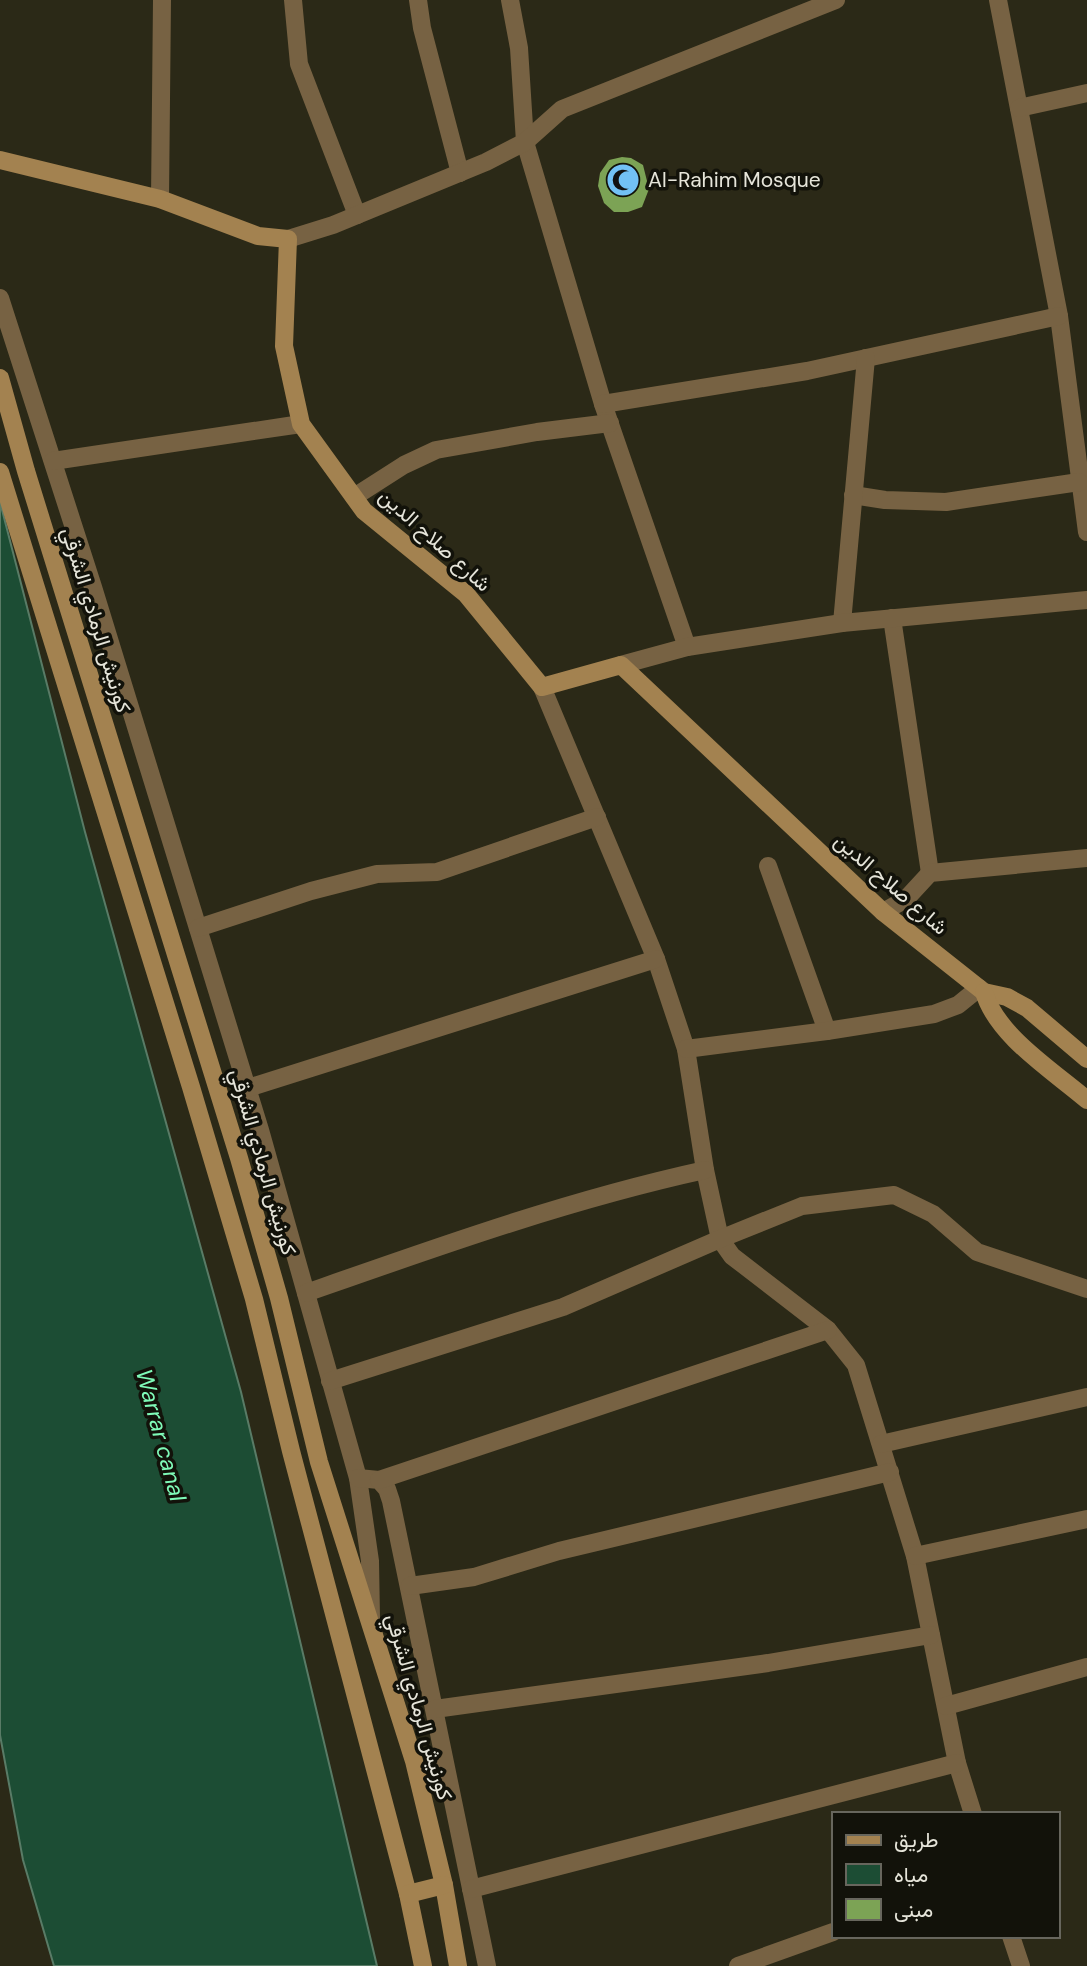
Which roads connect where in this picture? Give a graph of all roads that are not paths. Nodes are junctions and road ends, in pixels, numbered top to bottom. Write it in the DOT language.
graph roads {
  1 [pos="162,0"];
  2 [pos="293,0"];
  3 [pos="418,0"];
  4 [pos="510,0"];
  5 [pos="836,0"];
  6 [pos="998,0"];
  7 [pos="1087,93"];
  8 [pos="1018,108"];
  9 [pos="525,142"];
  10 [pos="0,160"];
  11 [pos="460,173"];
  12 [pos="160,199"];
  13 [pos="357,215"];
  14 [pos="288,239"];
  15 [pos="0,298"];
  16 [pos="1059,316"];
  17 [pos="866,358"];
  18 [pos="0,378"];
  19 [pos="603,404"];
  20 [pos="301,424"];
  21 [pos="610,424"];
  22 [pos="53,461"];
  23 [pos="0,472"];
  24 [pos="1081,472"];
  25 [pos="853,495"];
  26 [pos="354,497"];
  27 [pos="1087,532"];
  28 [pos="1087,600"];
  29 [pos="892,618"];
  30 [pos="842,623"];
  31 [pos="687,647"];
  32 [pos="621,665"];
  33 [pos="542,687"];
  34 [pos="597,817"];
  35 [pos="1087,858"];
  36 [pos="768,866"];
  37 [pos="930,873"];
  38 [pos="883,912"];
  39 [pos="198,928"];
  40 [pos="656,959"];
  41 [pos="981,990"];
  42 [pos="827,1031"];
  43 [pos="686,1049"];
  44 [pos="1087,1059"];
  45 [pos="248,1088"];
  46 [pos="1087,1100"];
  47 [pos="705,1170"];
  48 [pos="720,1238"];
  49 [pos="1087,1289"];
  50 [pos="306,1293"];
  51 [pos="828,1330"];
  52 [pos="330,1381"];
  53 [pos="1087,1397"];
  54 [pos="881,1444"];
  55 [pos="890,1472"];
  56 [pos="358,1478"];
  57 [pos="379,1480"];
  58 [pos="1087,1519"];
  59 [pos="915,1556"];
  60 [pos="410,1586"];
  61 [pos="370,1621"];
  62 [pos="931,1635"];
  63 [pos="1087,1667"];
  64 [pos="946,1706"];
  65 [pos="435,1709"];
  66 [pos="957,1763"];
  67 [pos="972,1812"];
  68 [pos="444,1885"];
  69 [pos="471,1889"];
  70 [pos="408,1894"];
  71 [pos="832,1932"];
  72 [pos="1012,1938"];
  73 [pos="423,1966"];
  74 [pos="458,1966"];
  75 [pos="487,1966"];
  76 [pos="738,1966"];
  77 [pos="1021,1966"];
  1 -- 12 [label="street"];
  2 -- 13 [label="street"];
  3 -- 11 [label="street"];
  4 -- 9 [label="street"];
  5 -- 9 [label="street"];
  6 -- 8 [label="street"];
  7 -- 8 [label="street"];
  8 -- 16 [label="street"];
  9 -- 11 [label="street"];
  9 -- 19 [label="street"];
  10 -- 12 [label="main road"];
  11 -- 13 [label="street"];
  12 -- 14 [label="main road"];
  13 -- 14 [label="street"];
  14 -- 20 [label="main road, شارع صلاح الدين"];
  15 -- 22 [label="street"];
  16 -- 17 [label="street"];
  16 -- 24 [label="street"];
  17 -- 19 [label="street"];
  17 -- 25 [label="street"];
  18 -- 61 [label="main road, كورنيش الرمادي الشرقي"];
  19 -- 21 [label="street"];
  20 -- 22 [label="street"];
  20 -- 26 [label="main road, شارع صلاح الدين"];
  21 -- 26 [label="street"];
  21 -- 31 [label="street"];
  22 -- 39 [label="street"];
  23 -- 70 [label="main road"];
  24 -- 25 [label="street"];
  24 -- 27 [label="street"];
  25 -- 30 [label="street"];
  26 -- 33 [label="main road, شارع صلاح الدين"];
  28 -- 29 [label="street"];
  29 -- 30 [label="street"];
  29 -- 37 [label="street"];
  30 -- 31 [label="street"];
  31 -- 32 [label="street"];
  32 -- 33 [label="main road"];
  32 -- 38 [label="main road, شارع صلاح الدين"];
  33 -- 34 [label="street"];
  34 -- 39 [label="street"];
  34 -- 40 [label="street"];
  35 -- 37 [label="street"];
  36 -- 42 [label="street"];
  37 -- 38 [label="street"];
  38 -- 41 [label="main road, شارع صلاح الدين"];
  39 -- 45 [label="street"];
  40 -- 43 [label="street"];
  40 -- 45 [label="street"];
  41 -- 42 [label="street"];
  41 -- 44 [label="main road, شارع صلاح الدين"];
  41 -- 46 [label="main road, شارع صلاح الدين"];
  42 -- 43 [label="street"];
  43 -- 47 [label="street"];
  45 -- 50 [label="street"];
  47 -- 48 [label="street"];
  47 -- 50 [label="street"];
  48 -- 49 [label="street"];
  48 -- 51 [label="street"];
  48 -- 52 [label="street"];
  50 -- 52 [label="street"];
  51 -- 54 [label="street"];
  51 -- 57 [label="street"];
  52 -- 56 [label="street"];
  53 -- 54 [label="street"];
  54 -- 55 [label="street"];
  55 -- 59 [label="street"];
  55 -- 60 [label="street"];
  56 -- 57 [label="street"];
  56 -- 61 [label="street"];
  57 -- 60 [label="street"];
  58 -- 59 [label="street"];
  59 -- 62 [label="street"];
  60 -- 65 [label="street"];
  61 -- 68 [label="main road, كورنيش الرمادي الشرقي"];
  62 -- 64 [label="street"];
  62 -- 65 [label="street"];
  63 -- 64 [label="street"];
  64 -- 66 [label="street"];
  65 -- 69 [label="street"];
  66 -- 67 [label="street"];
  66 -- 69 [label="street"];
  68 -- 70 [label="main road"];
  68 -- 74 [label="main road, كورنيش الرمادي الشرقي"];
  69 -- 75 [label="street"];
  70 -- 73 [label="main road"];
  71 -- 76 [label="street"];
  72 -- 77 [label="street"];
}
